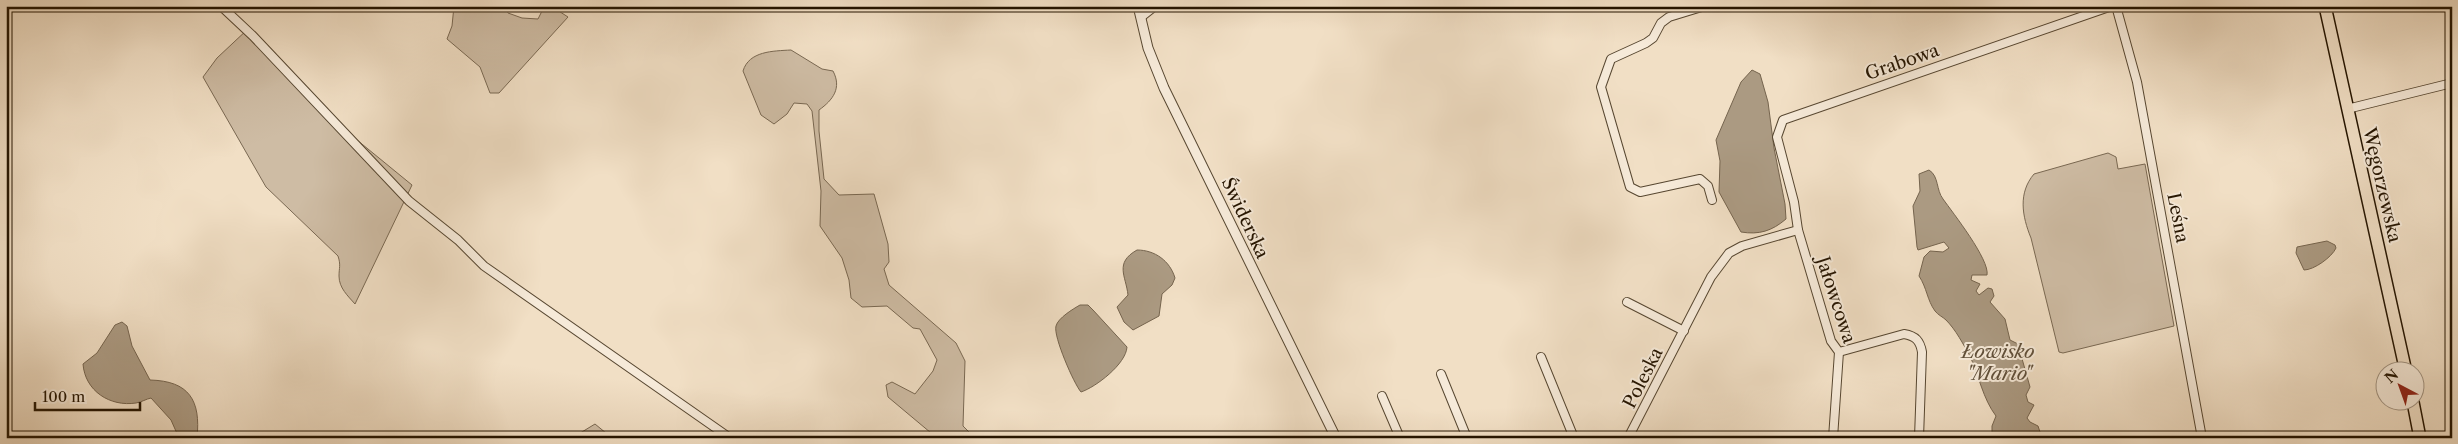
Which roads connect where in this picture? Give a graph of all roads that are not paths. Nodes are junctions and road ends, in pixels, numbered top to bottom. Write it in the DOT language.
graph roads {
  1 [pos="221,6"];
  2 [pos="1138,6"];
  3 [pos="1155,6"];
  4 [pos="1705,6"];
  5 [pos="2112,6"];
  6 [pos="2116,6"];
  7 [pos="2325,6"];
  8 [pos="1141,17"];
  9 [pos="2452,83"];
  10 [pos="2347,109"];
  11 [pos="1712,200"];
  12 [pos="1794,202"];
  13 [pos="1798,230"];
  14 [pos="1627,302"];
  15 [pos="1684,331"];
  16 [pos="1839,352"];
  17 [pos="1541,357"];
  18 [pos="2404,362"];
  19 [pos="1441,374"];
  20 [pos="1382,396"];
  21 [pos="2415,412"];
  22 [pos="730,438"];
  23 [pos="1336,438"];
  24 [pos="1400,438"];
  25 [pos="1467,438"];
  26 [pos="1574,438"];
  27 [pos="1628,438"];
  28 [pos="1833,438"];
  29 [pos="1919,438"];
  30 [pos="2202,438"];
  31 [pos="2420,438"];
  1 -- 22 [label="street"];
  2 -- 8 [label="street, Świderska"];
  3 -- 8 [label="street"];
  4 -- 11 [label="street"];
  5 -- 12 [label="street, Grabowa"];
  6 -- 30 [label="street, Leśna"];
  7 -- 10 [label="main road, Węgorzewska"];
  8 -- 23 [label="street, Świderska"];
  9 -- 10 [label="street"];
  10 -- 18 [label="main road, Węgorzewska"];
  12 -- 13 [label="street, Jałowcowa"];
  13 -- 15 [label="street, Poleska"];
  13 -- 16 [label="street, Jałowcowa"];
  14 -- 15 [label="street"];
  15 -- 27 [label="street, Poleska"];
  16 -- 28 [label="street, Jałowcowa"];
  16 -- 29 [label="street"];
  17 -- 26 [label="street"];
  19 -- 25 [label="street"];
  20 -- 24 [label="street"];
  21 -- 31 [label="main road"];
}
